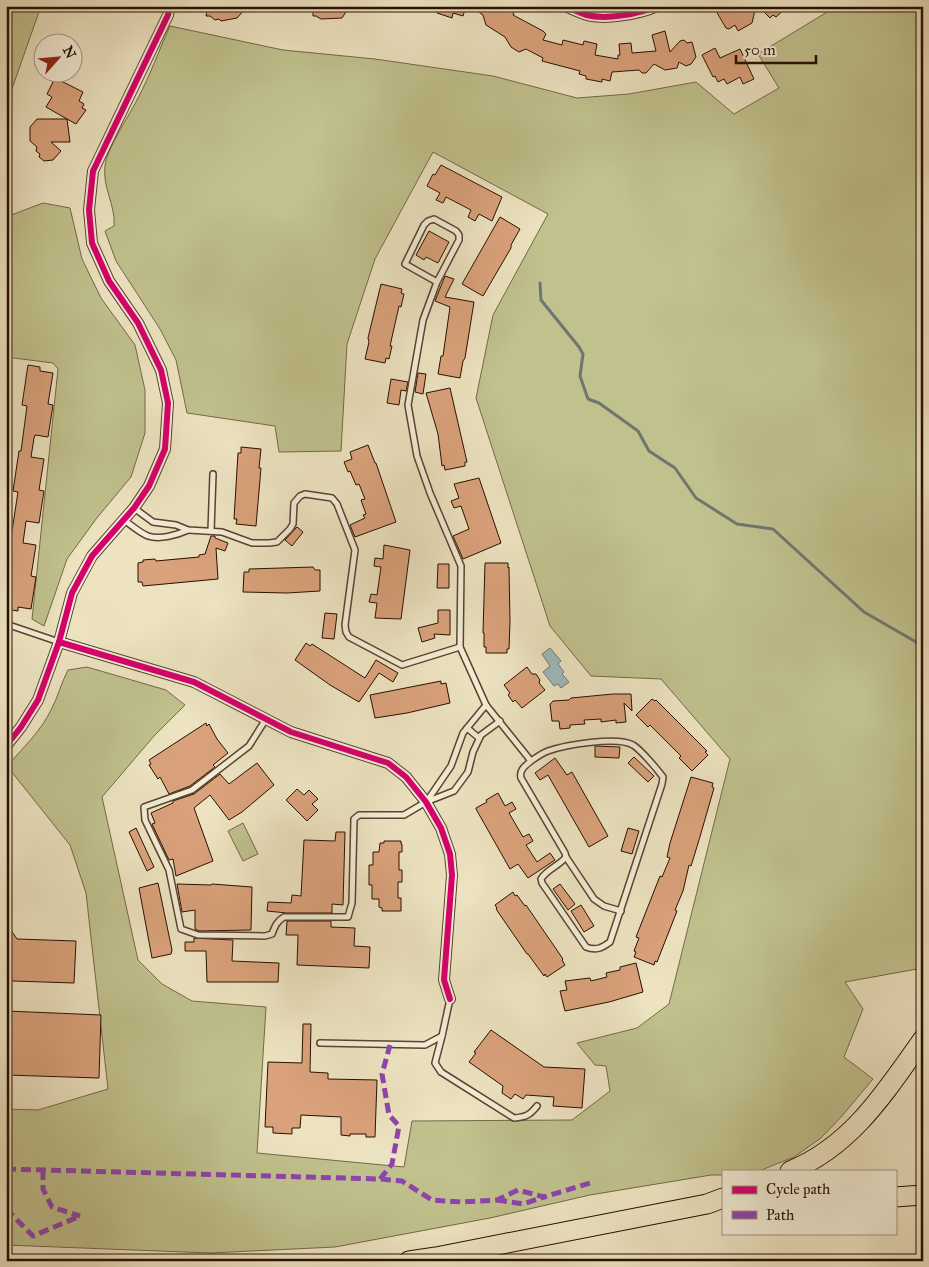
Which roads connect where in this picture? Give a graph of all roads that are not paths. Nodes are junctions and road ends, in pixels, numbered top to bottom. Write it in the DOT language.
graph roads {
  1 [pos="170,6"];
  2 [pos="565,6"];
  3 [pos="657,6"];
  4 [pos="437,282"];
  5 [pos="213,474"];
  6 [pos="134,508"];
  7 [pos="124,520"];
  8 [pos="188,530"];
  9 [pos="212,531"];
  10 [pos="6,624"];
  11 [pos="59,642"];
  12 [pos="460,647"];
  13 [pos="486,705"];
  14 [pos="266,719"];
  15 [pos="500,721"];
  16 [pos="467,728"];
  17 [pos="479,738"];
  18 [pos="6,746"];
  19 [pos="531,761"];
  20 [pos="426,802"];
  21 [pos="566,857"];
  22 [pos="621,911"];
  23 [pos="450,999"];
  24 [pos="442,1036"];
  25 [pos="923,1039"];
  26 [pos="320,1043"];
  27 [pos="537,1106"];
  28 [pos="792,1170"];
  29 [pos="923,1195"];
  30 [pos="896,1197"];
  31 [pos="722,1198"];
  32 [pos="722,1211"];
  33 [pos="630,1218"];
  34 [pos="409,1261"];
  1 -- 6 [label="street"];
  2 -- 3 [label="street"];
  4 -- 4 [label="lane"];
  4 -- 12 [label="lane"];
  5 -- 9 [label="lane"];
  6 -- 7 [label="street"];
  6 -- 8 [label="lane"];
  7 -- 8 [label="lane"];
  7 -- 11 [label="street"];
  8 -- 9 [label="lane"];
  9 -- 12 [label="lane"];
  10 -- 11 [label="lane"];
  11 -- 14 [label="street"];
  11 -- 18 [label="street"];
  12 -- 13 [label="lane"];
  13 -- 15 [label="lane"];
  13 -- 16 [label="lane"];
  14 -- 20 [label="street"];
  14 -- 20 [label="lane"];
  15 -- 17 [label="lane"];
  15 -- 19 [label="lane"];
  16 -- 17 [label="lane"];
  16 -- 20 [label="lane"];
  17 -- 20 [label="lane"];
  19 -- 21 [label="lane"];
  19 -- 22 [label="lane"];
  20 -- 23 [label="street"];
  21 -- 22 [label="lane"];
  21 -- 22 [label="lane"];
  23 -- 24 [label="lane"];
  24 -- 26 [label="lane"];
  24 -- 27 [label="lane"];
  25 -- 28 [label="highway"];
  29 -- 30 [label="highway"];
  31 -- 33 [label="highway"];
  32 -- 33 [label="highway"];
  33 -- 34 [label="highway"];
}
